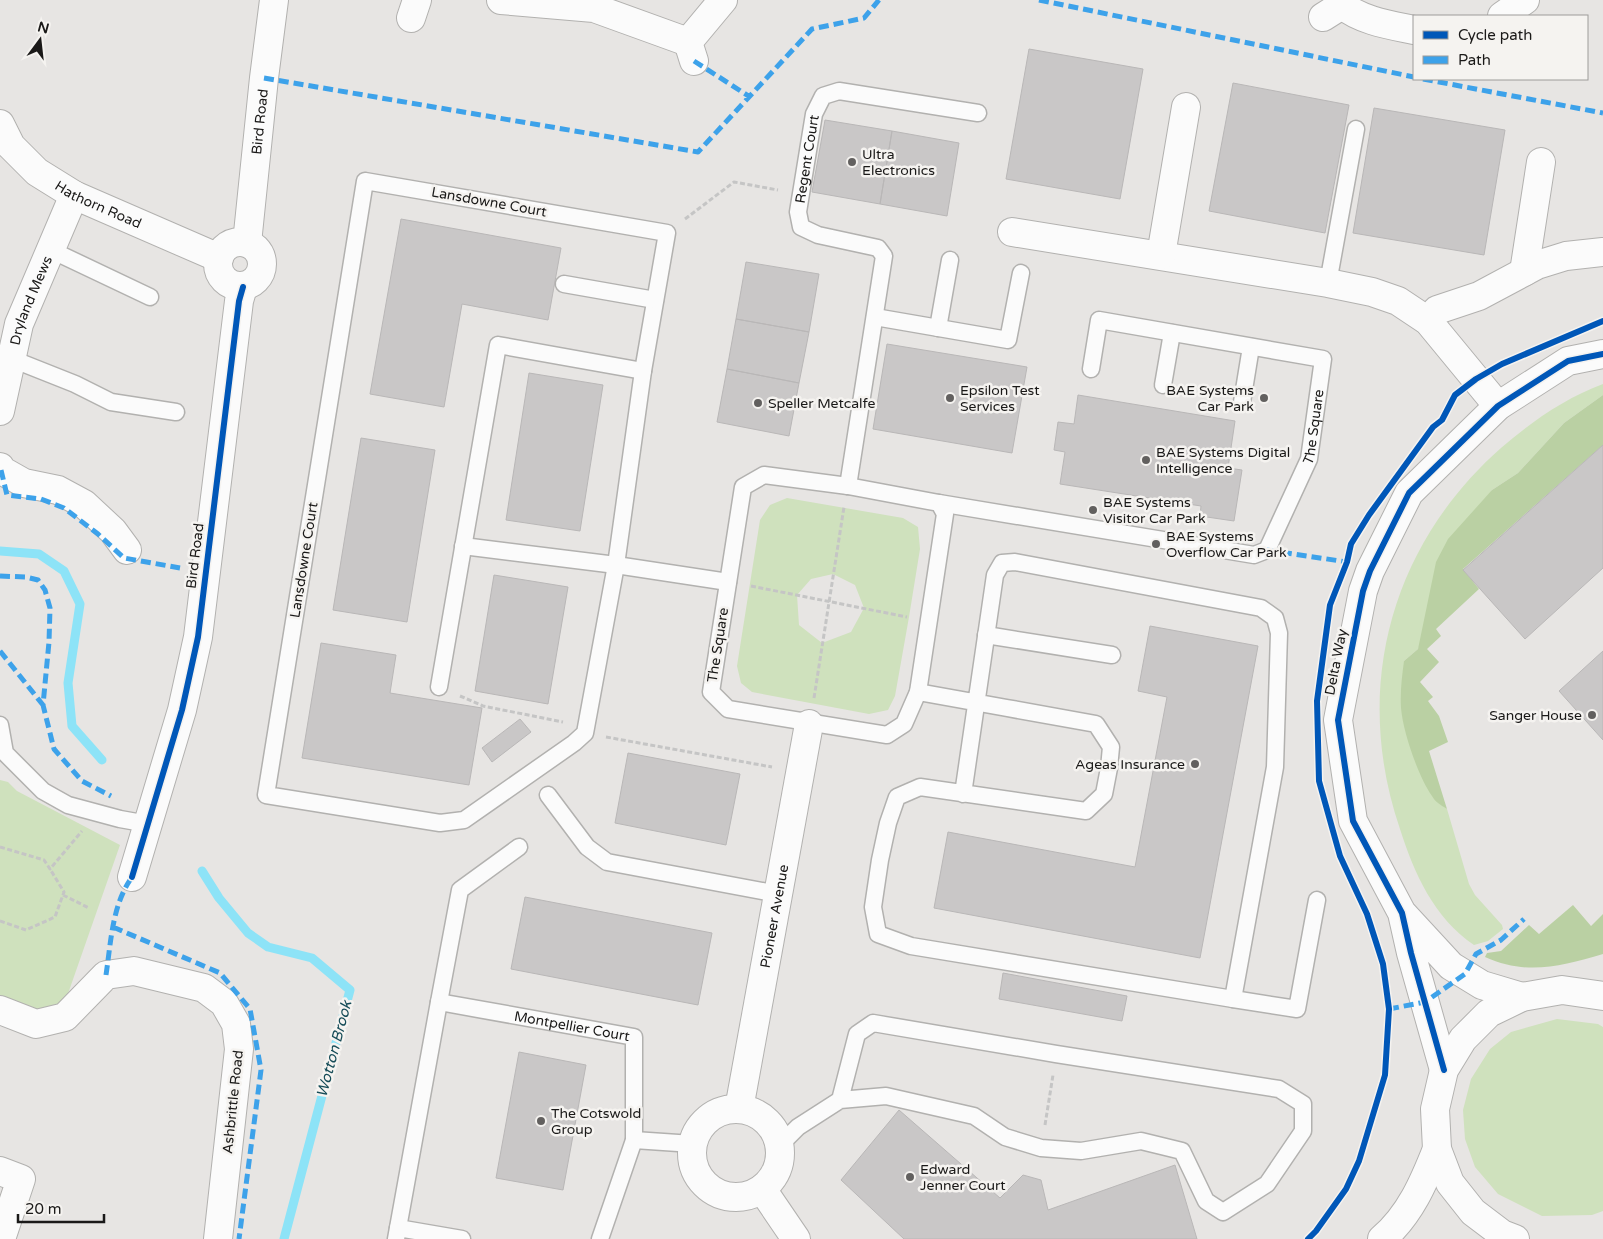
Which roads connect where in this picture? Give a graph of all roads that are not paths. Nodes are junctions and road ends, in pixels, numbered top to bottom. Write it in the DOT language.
graph roads {
  1 [pos="274,0"];
  2 [pos="501,0"];
  3 [pos="722,0"];
  4 [pos="1525,0"];
  5 [pos="596,4"];
  6 [pos="1336,7"];
  7 [pos="1503,15"];
  8 [pos="1413,30"];
  9 [pos="1186,107"];
  10 [pos="978,113"];
  11 [pos="0,124"];
  12 [pos="1356,129"];
  13 [pos="1541,162"];
  14 [pos="74,195"];
  15 [pos="1012,232"];
  16 [pos="247,243"];
  17 [pos="51,250"];
  18 [pos="1603,252"];
  19 [pos="1161,255"];
  20 [pos="219,258"];
  21 [pos="950,260"];
  22 [pos="1524,272"];
  23 [pos="1021,273"];
  24 [pos="1328,283"];
  25 [pos="564,284"];
  26 [pos="243,287"];
  27 [pos="150,297"];
  28 [pos="655,300"];
  29 [pos="875,317"];
  30 [pos="1428,321"];
  31 [pos="938,328"];
  32 [pos="1172,333"];
  33 [pos="1251,347"];
  34 [pos="1603,354"];
  35 [pos="12,359"];
  36 [pos="1091,369"];
  37 [pos="643,371"];
  38 [pos="1163,385"];
  39 [pos="1242,402"];
  40 [pos="1498,406"];
  41 [pos="0,411"];
  42 [pos="176,412"];
  43 [pos="0,467"];
  44 [pos="848,486"];
  45 [pos="939,503"];
  46 [pos="463,546"];
  47 [pos="127,550"];
  48 [pos="616,565"];
  49 [pos="728,582"];
  50 [pos="986,635"];
  51 [pos="1112,655"];
  52 [pos="439,687"];
  53 [pos="918,692"];
  54 [pos="976,702"];
  55 [pos="809,724"];
  56 [pos="0,725"];
  57 [pos="2,754"];
  58 [pos="963,794"];
  59 [pos="548,795"];
  60 [pos="148,824"];
  61 [pos="519,847"];
  62 [pos="132,877"];
  63 [pos="778,894"];
  64 [pos="1317,900"];
  65 [pos="1402,913"];
  66 [pos="1603,978"];
  67 [pos="1562,990"];
  68 [pos="1603,996"];
  69 [pos="1522,997"];
  70 [pos="1233,999"];
  71 [pos="439,1002"];
  72 [pos="0,1010"];
  73 [pos="1444,1070"];
  74 [pos="840,1100"];
  75 [pos="739,1109"];
  76 [pos="634,1140"];
  77 [pos="693,1144"];
  78 [pos="780,1145"];
  79 [pos="1437,1149"];
  80 [pos="0,1171"];
  81 [pos="762,1189"];
  82 [pos="398,1234"];
  83 [pos="1,1239"];
  84 [pos="218,1239"];
  85 [pos="462,1239"];
  86 [pos="600,1239"];
  87 [pos="796,1239"];
  88 [pos="1382,1239"];
  89 [pos="1515,1239"];
  1 -- 16 [label="street, Bird Road"];
  2 -- 5 [label="street"];
  3 -- 5 [label="street"];
  4 -- 7 [label="street"];
  6 -- 8 [label="street"];
  9 -- 19 [label="street"];
  10 -- 29 [label="lane, Regent Court"];
  11 -- 14 [label="street, Hathorn Road"];
  12 -- 24 [label="lane"];
  13 -- 22 [label="street"];
  14 -- 17 [label="street, Dryland Mews"];
  14 -- 20 [label="street, Hathorn Road"];
  15 -- 19 [label="street"];
  16 -- 20 [label="street"];
  16 -- 26 [label="street"];
  17 -- 27 [label="lane"];
  17 -- 35 [label="street, Dryland Mews"];
  18 -- 22 [label="street"];
  19 -- 24 [label="street"];
  20 -- 26 [label="street"];
  21 -- 31 [label="lane"];
  22 -- 30 [label="street"];
  23 -- 31 [label="lane"];
  24 -- 30 [label="street"];
  25 -- 28 [label="lane"];
  26 -- 60 [label="street, Bird Road"];
  28 -- 37 [label="lane"];
  28 -- 48 [label="lane, Lansdowne Court"];
  29 -- 31 [label="lane"];
  29 -- 44 [label="lane, Regent Court"];
  30 -- 40 [label="street"];
  32 -- 33 [label="lane, The Square"];
  32 -- 36 [label="lane, The Square"];
  32 -- 38 [label="lane"];
  33 -- 39 [label="lane"];
  33 -- 45 [label="lane, The Square"];
  34 -- 40 [label="street, Delta Way"];
  35 -- 41 [label="street, Dryland Mews"];
  35 -- 42 [label="lane"];
  37 -- 46 [label="lane"];
  37 -- 48 [label="lane"];
  40 -- 65 [label="street, Delta Way"];
  43 -- 47 [label="street"];
  44 -- 45 [label="lane, The Square"];
  44 -- 49 [label="lane, The Square"];
  45 -- 53 [label="lane, The Square"];
  46 -- 48 [label="lane"];
  46 -- 52 [label="lane"];
  48 -- 49 [label="lane"];
  49 -- 55 [label="lane, The Square"];
  50 -- 51 [label="lane"];
  50 -- 54 [label="lane"];
  50 -- 70 [label="lane"];
  53 -- 54 [label="lane"];
  53 -- 55 [label="lane, The Square"];
  54 -- 58 [label="lane"];
  54 -- 58 [label="lane"];
  55 -- 63 [label="street, Pioneer Avenue"];
  56 -- 57 [label="lane"];
  57 -- 60 [label="lane"];
  58 -- 70 [label="lane"];
  59 -- 63 [label="lane"];
  60 -- 62 [label="street, Bird Road"];
  61 -- 71 [label="lane"];
  63 -- 75 [label="street, Pioneer Avenue"];
  64 -- 70 [label="lane"];
  65 -- 69 [label="street, Delta Way"];
  65 -- 73 [label="street, Delta Way"];
  66 -- 67 [label="street"];
  67 -- 68 [label="street"];
  67 -- 69 [label="street"];
  69 -- 73 [label="street"];
  71 -- 76 [label="lane, Montpellier Court"];
  71 -- 82 [label="lane"];
  72 -- 84 [label="street, Ashbrittle Road"];
  73 -- 79 [label="street"];
  74 -- 74 [label="lane"];
  74 -- 78 [label="lane"];
  75 -- 77 [label="street"];
  75 -- 78 [label="street"];
  76 -- 77 [label="lane"];
  76 -- 86 [label="lane, Montpellier Court"];
  77 -- 81 [label="street"];
  78 -- 81 [label="street"];
  79 -- 88 [label="street"];
  79 -- 89 [label="street"];
  80 -- 83 [label="street"];
  81 -- 87 [label="street"];
  82 -- 85 [label="lane"];
}
